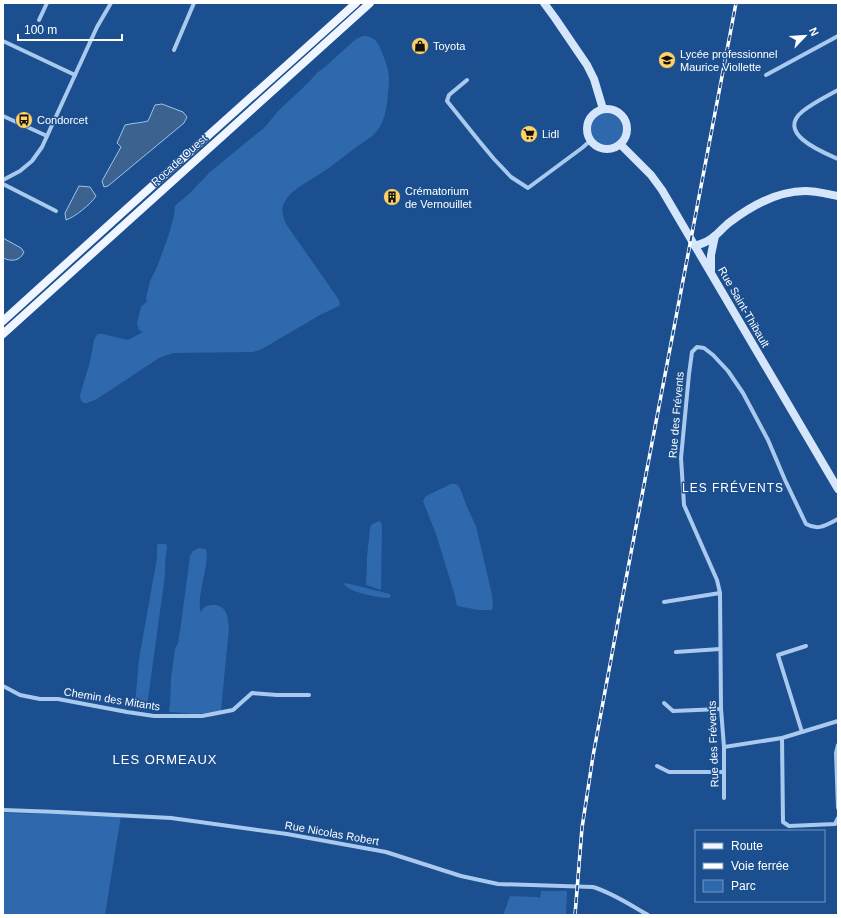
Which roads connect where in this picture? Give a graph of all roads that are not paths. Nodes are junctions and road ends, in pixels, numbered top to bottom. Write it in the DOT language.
graph roads {
  1 [pos="47,3"];
  2 [pos="110,3"];
  3 [pos="194,3"];
  4 [pos="356,3"];
  5 [pos="370,3"];
  6 [pos="544,3"];
  7 [pos="39,20"];
  8 [pos="838,36"];
  9 [pos="3,41"];
  10 [pos="174,50"];
  11 [pos="75,75"];
  12 [pos="766,75"];
  13 [pos="467,80"];
  14 [pos="838,90"];
  15 [pos="603,109"];
  16 [pos="3,116"];
  17 [pos="47,136"];
  18 [pos="590,141"];
  19 [pos="620,144"];
  20 [pos="838,159"];
  21 [pos="3,180"];
  22 [pos="3,184"];
  23 [pos="838,196"];
  24 [pos="56,212"];
  25 [pos="713,238"];
  26 [pos="695,246"];
  27 [pos="703,260"];
  28 [pos="711,274"];
  29 [pos="3,321"];
  30 [pos="3,334"];
  31 [pos="838,490"];
  32 [pos="838,518"];
  33 [pos="720,593"];
  34 [pos="664,602"];
  35 [pos="806,646"];
  36 [pos="720,648"];
  37 [pos="676,652"];
  38 [pos="3,686"];
  39 [pos="309,695"];
  40 [pos="664,703"];
  41 [pos="721,709"];
  42 [pos="838,721"];
  43 [pos="802,732"];
  44 [pos="782,738"];
  45 [pos="838,745"];
  46 [pos="724,747"];
  47 [pos="657,766"];
  48 [pos="723,772"];
  49 [pos="724,798"];
  50 [pos="838,808"];
  51 [pos="3,810"];
  52 [pos="838,818"];
  53 [pos="648,915"];
  1 -- 7 [label="street"];
  2 -- 11 [label="street"];
  3 -- 10 [label="street"];
  4 -- 29 [label="main road, Rocade Ouest"];
  5 -- 30 [label="main road, Rocade Ouest"];
  6 -- 15 [label="main road"];
  8 -- 12 [label="street"];
  9 -- 11 [label="street"];
  11 -- 17 [label="street"];
  13 -- 18 [label="street"];
  14 -- 20 [label="street"];
  15 -- 18 [label="main road"];
  15 -- 19 [label="main road"];
  16 -- 17 [label="street"];
  17 -- 21 [label="street"];
  18 -- 19 [label="main road"];
  19 -- 26 [label="main road, Rue Saint-Thibault"];
  22 -- 24 [label="street"];
  23 -- 25 [label="main road"];
  25 -- 26 [label="main road"];
  25 -- 27 [label="main road"];
  25 -- 28 [label="main road"];
  26 -- 27 [label="main road, Rue Saint-Thibault"];
  27 -- 28 [label="main road, Rue Saint-Thibault"];
  28 -- 31 [label="main road, Rue Saint-Thibault"];
  32 -- 33 [label="street, Rue des Frévents"];
  33 -- 34 [label="street"];
  33 -- 36 [label="street, Rue des Frévents"];
  35 -- 43 [label="street"];
  36 -- 37 [label="street"];
  36 -- 41 [label="street, Rue des Frévents"];
  38 -- 39 [label="street, Chemin des Mitants"];
  40 -- 41 [label="street"];
  41 -- 46 [label="street, Rue des Frévents"];
  42 -- 43 [label="street"];
  43 -- 44 [label="street"];
  44 -- 46 [label="street"];
  44 -- 52 [label="street"];
  45 -- 50 [label="street"];
  46 -- 48 [label="street, Rue des Frévents"];
  47 -- 48 [label="street"];
  48 -- 49 [label="street, Rue des Frévents"];
  51 -- 53 [label="street, Rue Nicolas Robert"];
}
